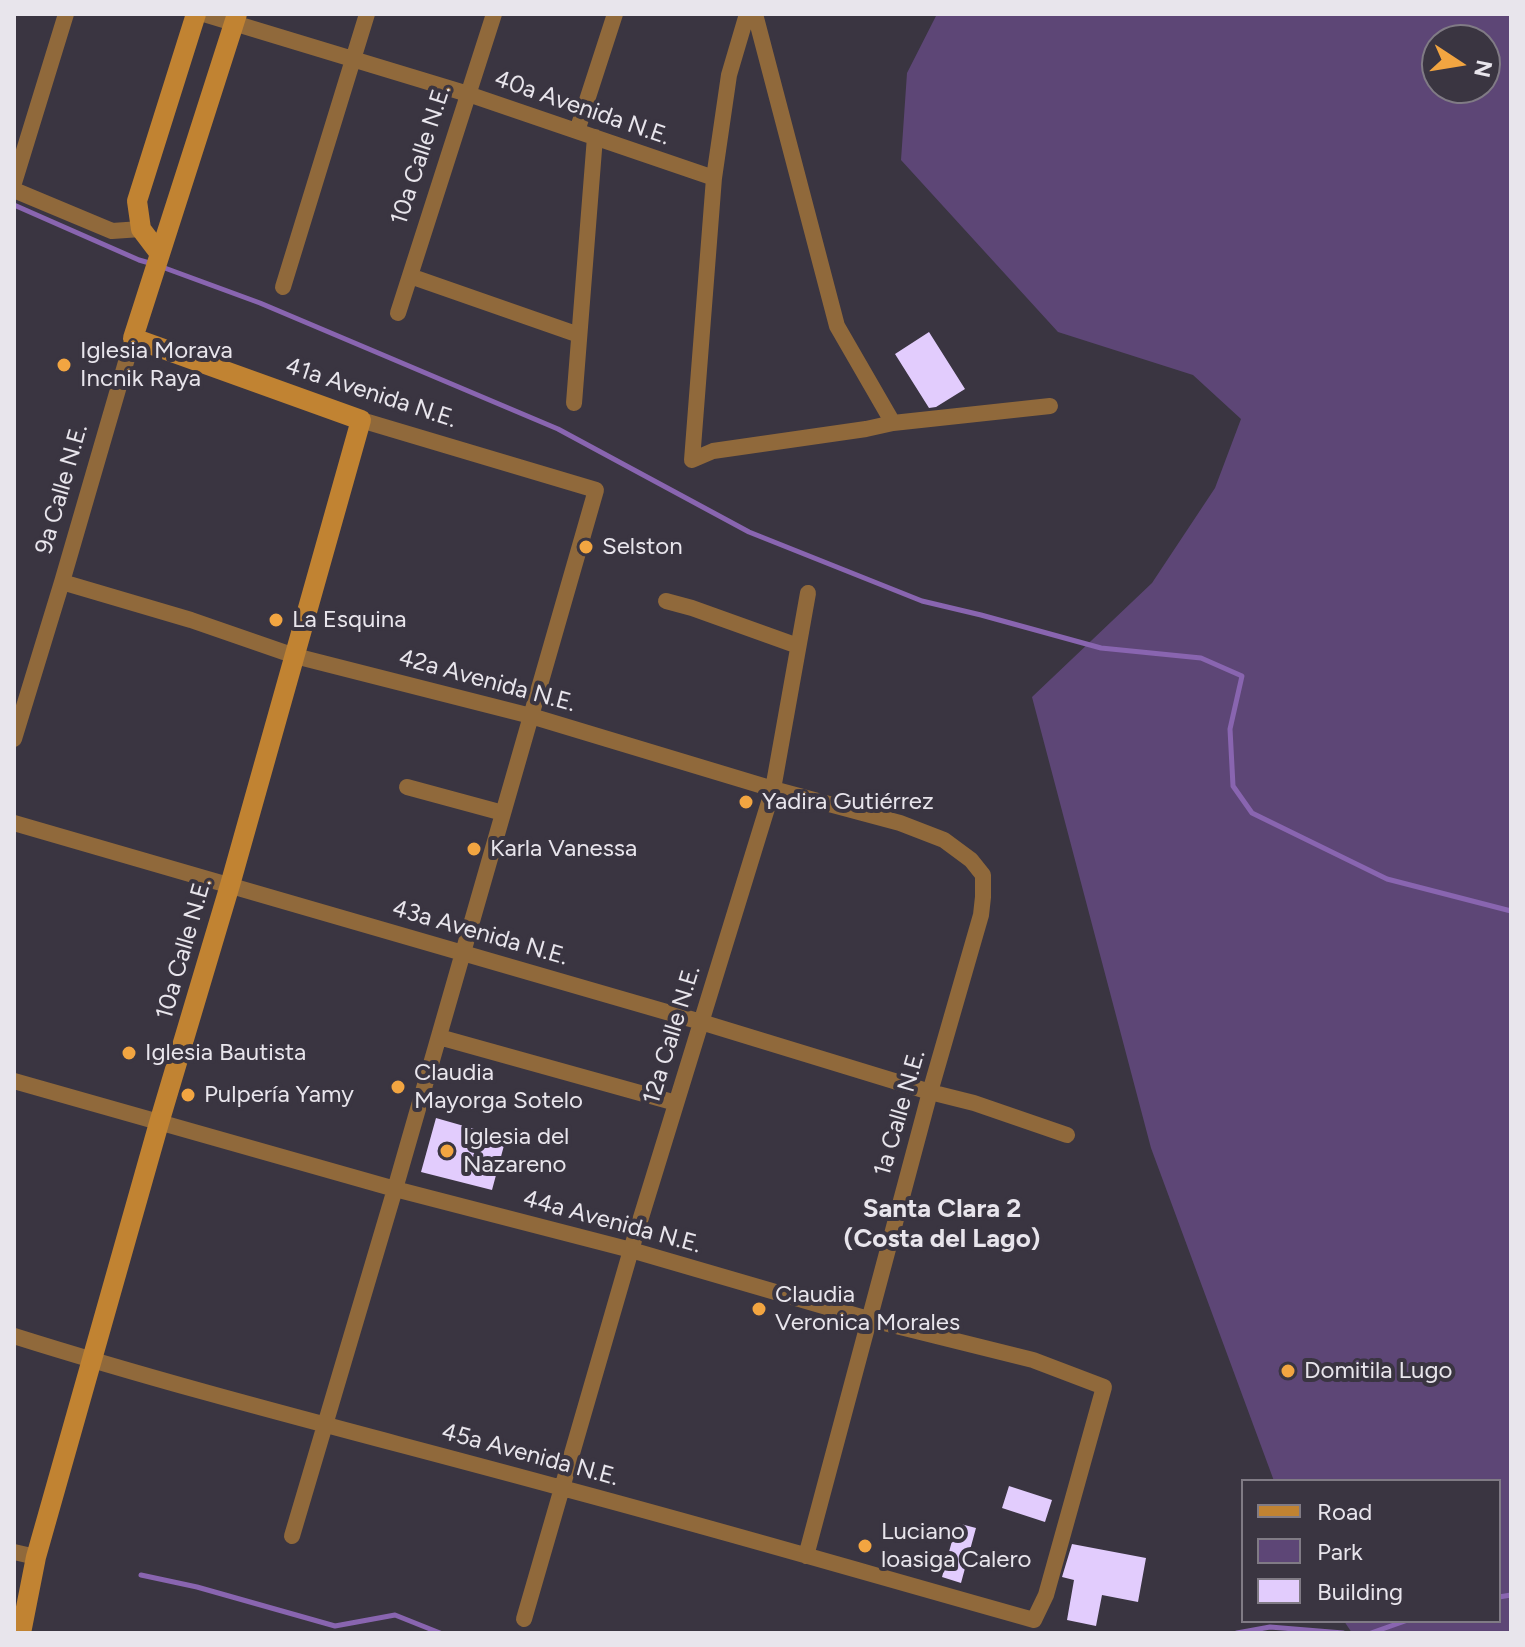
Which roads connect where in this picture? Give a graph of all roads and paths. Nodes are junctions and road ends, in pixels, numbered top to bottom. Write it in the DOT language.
graph roads {
  1 [pos="66,14"];
  2 [pos="196,14"];
  3 [pos="204,14"];
  4 [pos="367,14"];
  5 [pos="494,14"];
  6 [pos="615,14"];
  7 [pos="747,14"];
  8 [pos="755,14"];
  9 [pos="236,18"];
  10 [pos="353,58"];
  11 [pos="468,94"];
  12 [pos="577,131"];
  13 [pos="595,137"];
  14 [pos="714,178"];
  15 [pos="14,183"];
  16 [pos="14,190"];
  17 [pos="141,229"];
  18 [pos="158,262"];
  19 [pos="410,276"];
  20 [pos="283,287"];
  21 [pos="398,313"];
  22 [pos="579,335"];
  23 [pos="133,338"];
  24 [pos="574,403"];
  25 [pos="1050,406"];
  26 [pos="361,420"];
  27 [pos="893,423"];
  28 [pos="62,582"];
  29 [pos="808,593"];
  30 [pos="666,601"];
  31 [pos="798,646"];
  32 [pos="295,656"];
  33 [pos="531,716"];
  34 [pos="14,739"];
  35 [pos="407,787"];
  36 [pos="773,789"];
  37 [pos="503,813"];
  38 [pos="14,823"];
  39 [pos="900,823"];
  40 [pos="230,885"];
  41 [pos="463,952"];
  42 [pos="701,1022"];
  43 [pos="439,1037"];
  44 [pos="14,1081"];
  45 [pos="930,1092"];
  46 [pos="676,1103"];
  47 [pos="159,1123"];
  48 [pos="1067,1135"];
  49 [pos="395,1189"];
  50 [pos="631,1250"];
  51 [pos="868,1319"];
  52 [pos="14,1336"];
  53 [pos="91,1360"];
  54 [pos="325,1426"];
  55 [pos="563,1488"];
  56 [pos="292,1536"];
  57 [pos="14,1552"];
  58 [pos="806,1556"];
  59 [pos="36,1557"];
  60 [pos="524,1619"];
  61 [pos="1034,1620"];
  62 [pos="21,1633"];
  1 -- 15 [label="street"];
  2 -- 17 [label="street"];
  3 -- 9 [label="street, 40a Avenida N.E."];
  4 -- 10 [label="street"];
  5 -- 11 [label="street, 10a Calle N.E."];
  6 -- 12 [label="street"];
  7 -- 14 [label="street"];
  8 -- 27 [label="street"];
  9 -- 10 [label="street, 40a Avenida N.E."];
  9 -- 18 [label="street, 9a Calle N.E."];
  10 -- 11 [label="street, 40a Avenida N.E."];
  10 -- 20 [label="street"];
  11 -- 12 [label="street, 40a Avenida N.E."];
  11 -- 19 [label="street, 10a Calle N.E."];
  12 -- 13 [label="street, 40a Avenida N.E."];
  13 -- 14 [label="street, 40a Avenida N.E."];
  13 -- 22 [label="street"];
  14 -- 27 [label="street"];
  16 -- 17 [label="street"];
  17 -- 18 [label="street"];
  18 -- 23 [label="street, 9a Calle N.E."];
  19 -- 21 [label="street, 10a Calle N.E."];
  19 -- 22 [label="street"];
  22 -- 24 [label="street"];
  23 -- 26 [label="street, 41a Avenida N.E."];
  23 -- 28 [label="street, 9a Calle N.E."];
  25 -- 27 [label="street"];
  26 -- 32 [label="street, 10a Calle N.E."];
  26 -- 33 [label="street, 41a Avenida N.E."];
  28 -- 32 [label="street, 42a Avenida N.E."];
  28 -- 34 [label="street, 9a Calle N.E."];
  29 -- 31 [label="street, 12a Calle N.E."];
  30 -- 31 [label="street"];
  31 -- 36 [label="street, 12a Calle N.E."];
  32 -- 33 [label="street, 42a Avenida N.E."];
  32 -- 40 [label="street, 10a Calle N.E."];
  33 -- 36 [label="street, 42a Avenida N.E."];
  33 -- 37 [label="street"];
  35 -- 37 [label="street"];
  36 -- 39 [label="street, 42a Avenida N.E."];
  36 -- 42 [label="street, 12a Calle N.E."];
  37 -- 41 [label="street"];
  38 -- 40 [label="street, 43a Avenida N.E."];
  39 -- 45 [label="street, 1a Calle N.E."];
  40 -- 41 [label="street, 43a Avenida N.E."];
  40 -- 47 [label="street, 10a Calle N.E."];
  41 -- 42 [label="street, 43a Avenida N.E."];
  41 -- 43 [label="street"];
  42 -- 45 [label="street, 43a Avenida N.E."];
  42 -- 46 [label="street, 12a Calle N.E."];
  43 -- 46 [label="street"];
  43 -- 49 [label="street"];
  44 -- 47 [label="street, 44a Avenida N.E."];
  45 -- 48 [label="street, 43a Avenida N.E."];
  45 -- 51 [label="street, 1a Calle N.E."];
  46 -- 50 [label="street, 12a Calle N.E."];
  47 -- 49 [label="street, 44a Avenida N.E."];
  47 -- 53 [label="street, 10a Calle N.E."];
  49 -- 50 [label="street, 44a Avenida N.E."];
  49 -- 54 [label="street"];
  50 -- 51 [label="street, 44a Avenida N.E."];
  50 -- 55 [label="street, 12a Calle N.E."];
  51 -- 58 [label="street, 1a Calle N.E."];
  51 -- 61 [label="street, 44a Avenida N.E."];
  52 -- 53 [label="street, 45a Avenida N.E."];
  53 -- 54 [label="street, 45a Avenida N.E."];
  53 -- 59 [label="street, 10a Calle N.E."];
  54 -- 55 [label="street, 45a Avenida N.E."];
  54 -- 56 [label="street"];
  55 -- 58 [label="street, 45a Avenida N.E."];
  55 -- 60 [label="street, 12a Calle N.E."];
  57 -- 59 [label="street"];
  58 -- 61 [label="street, 45a Avenida N.E."];
  59 -- 62 [label="street, 10a Calle N.E."];
}
